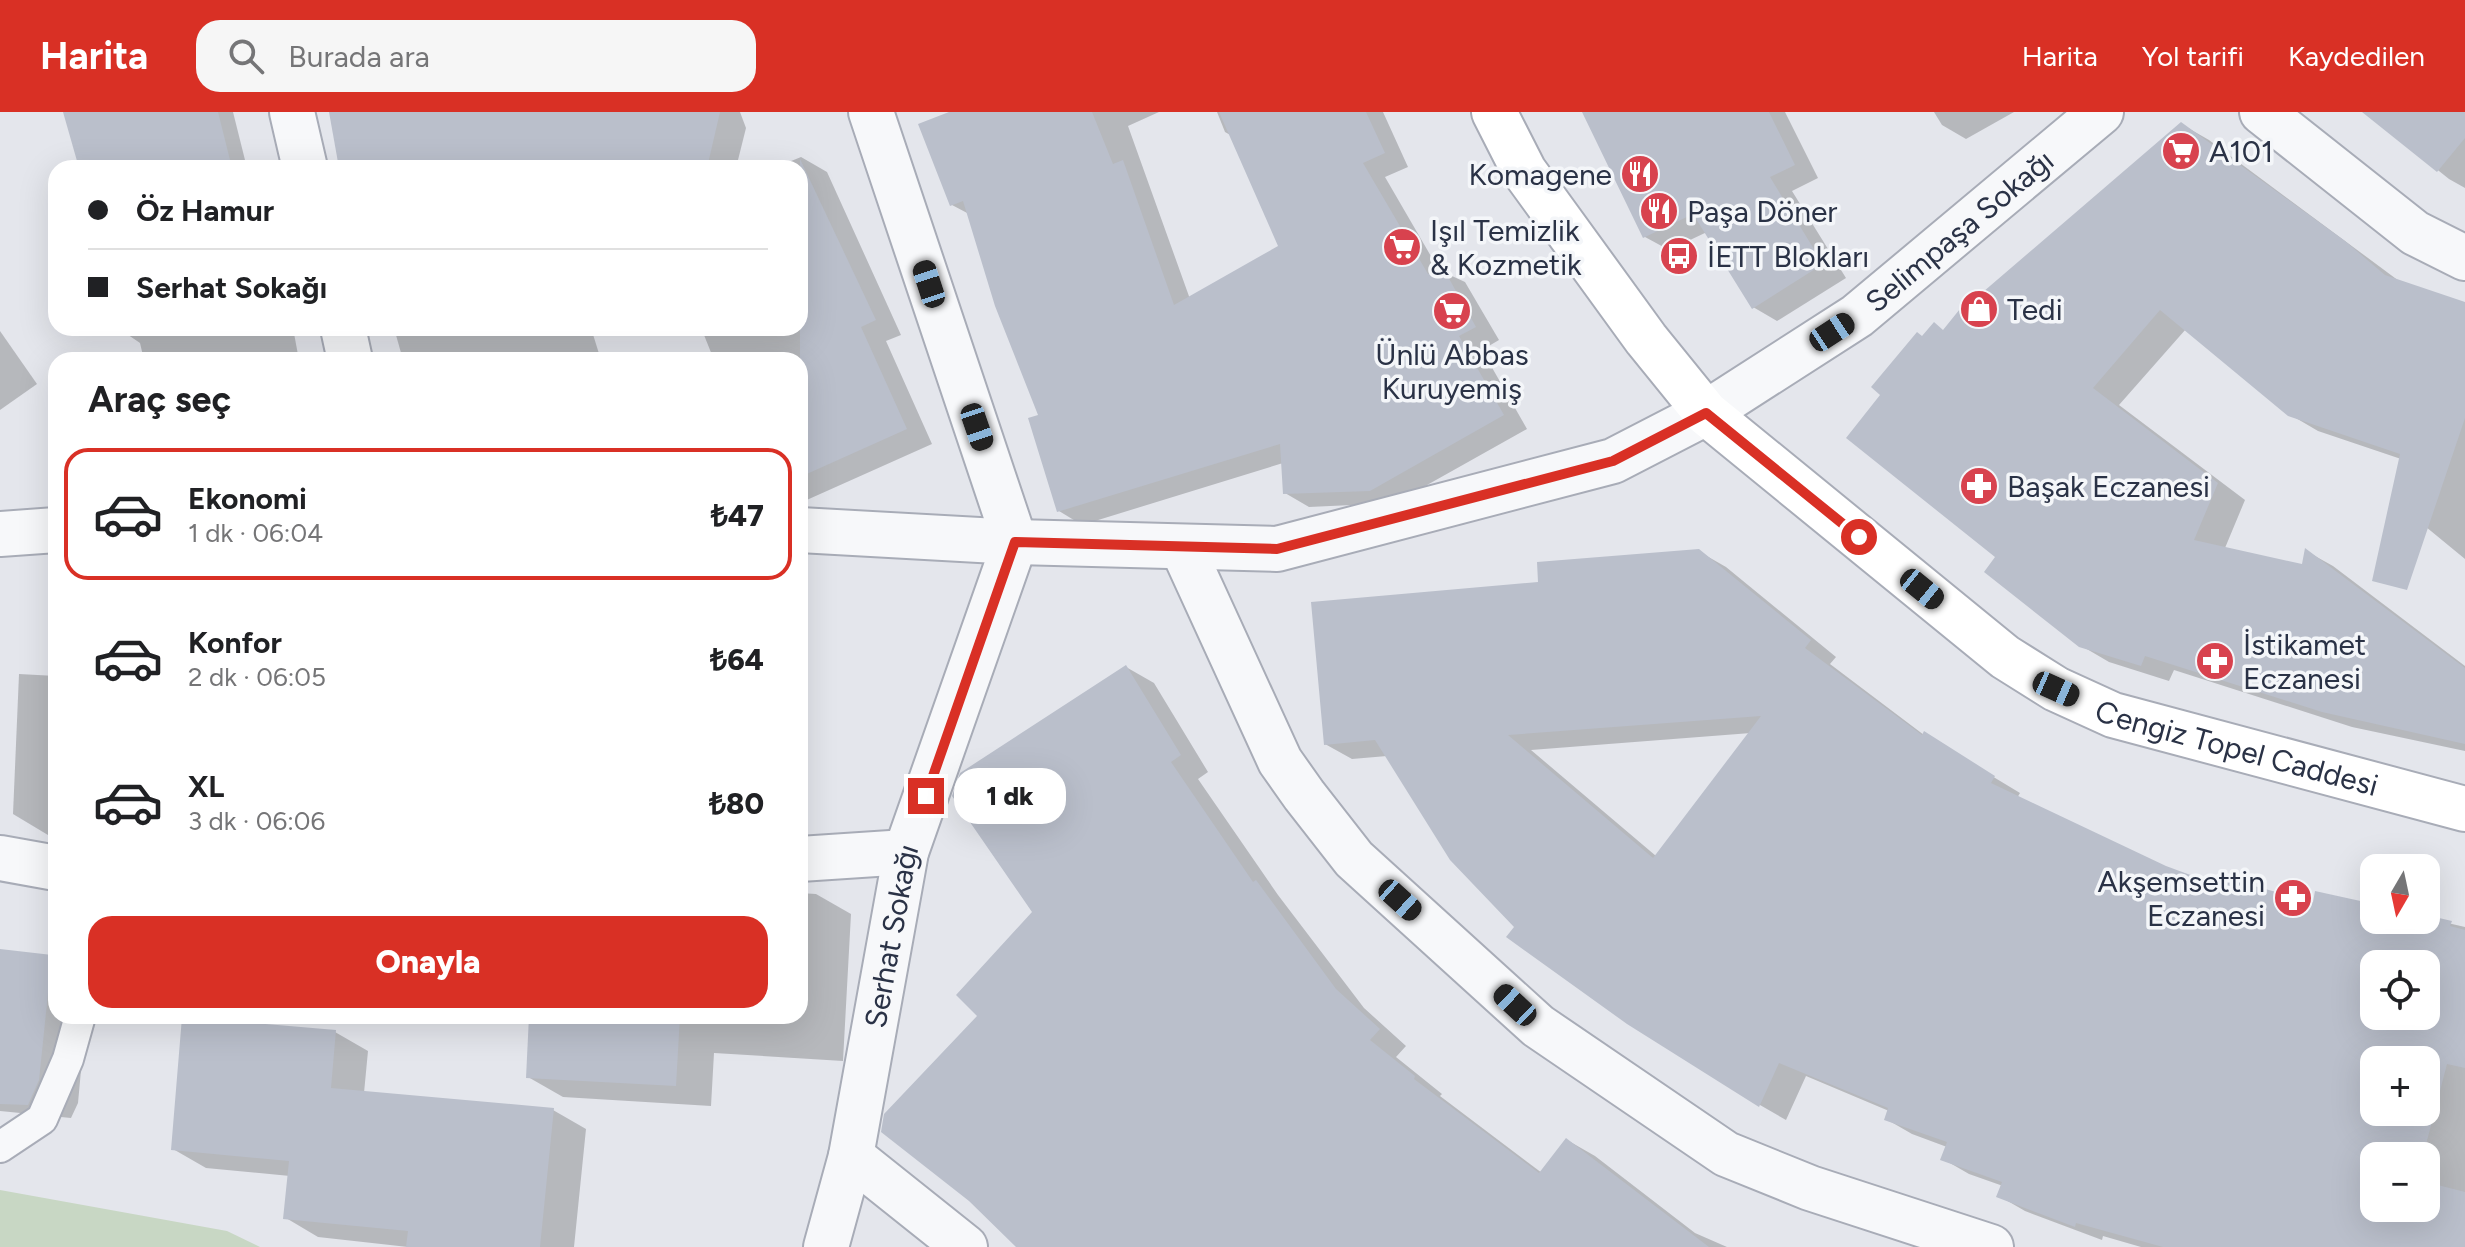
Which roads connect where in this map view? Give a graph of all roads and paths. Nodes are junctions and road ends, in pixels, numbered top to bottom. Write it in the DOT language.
graph roads {
  1 [pos="292,112"];
  2 [pos="871,112"];
  3 [pos="1494,112"];
  4 [pos="2101,112"];
  5 [pos="2262,112"];
  6 [pos="303,160"];
  7 [pos="2465,258"];
  8 [pos="1706,413"];
  9 [pos="808,530"];
  10 [pos="48,531"];
  11 [pos="0,534"];
  12 [pos="1015,542"];
  13 [pos="1182,547"];
  14 [pos="2465,809"];
  15 [pos="906,852"];
  16 [pos="0,858"];
  17 [pos="808,858"];
  18 [pos="48,867"];
  19 [pos="78,1024"];
  20 [pos="0,1147"];
  21 [pos="851,1156"];
  22 [pos="826,1247"];
  23 [pos="965,1247"];
  24 [pos="1991,1247"];
  1 -- 6 [label="street"];
  2 -- 12 [label="street"];
  3 -- 8 [label="main road, Cengiz Topel Caddesi"];
  4 -- 8 [label="street, Selimpaşa Sokağı"];
  5 -- 7 [label="street"];
  8 -- 13 [label="street, Selimpaşa Sokağı"];
  8 -- 14 [label="main road, Cengiz Topel Caddesi"];
  9 -- 12 [label="street, Selimpaşa Sokağı"];
  10 -- 11 [label="street"];
  12 -- 13 [label="street, Selimpaşa Sokağı"];
  12 -- 15 [label="street, Serhat Sokağı"];
  13 -- 24 [label="street"];
  15 -- 17 [label="street"];
  15 -- 21 [label="street, Serhat Sokağı"];
  16 -- 18 [label="street"];
  19 -- 20 [label="lane"];
  21 -- 22 [label="street, Serhat Sokağı"];
  21 -- 23 [label="street"];
}
